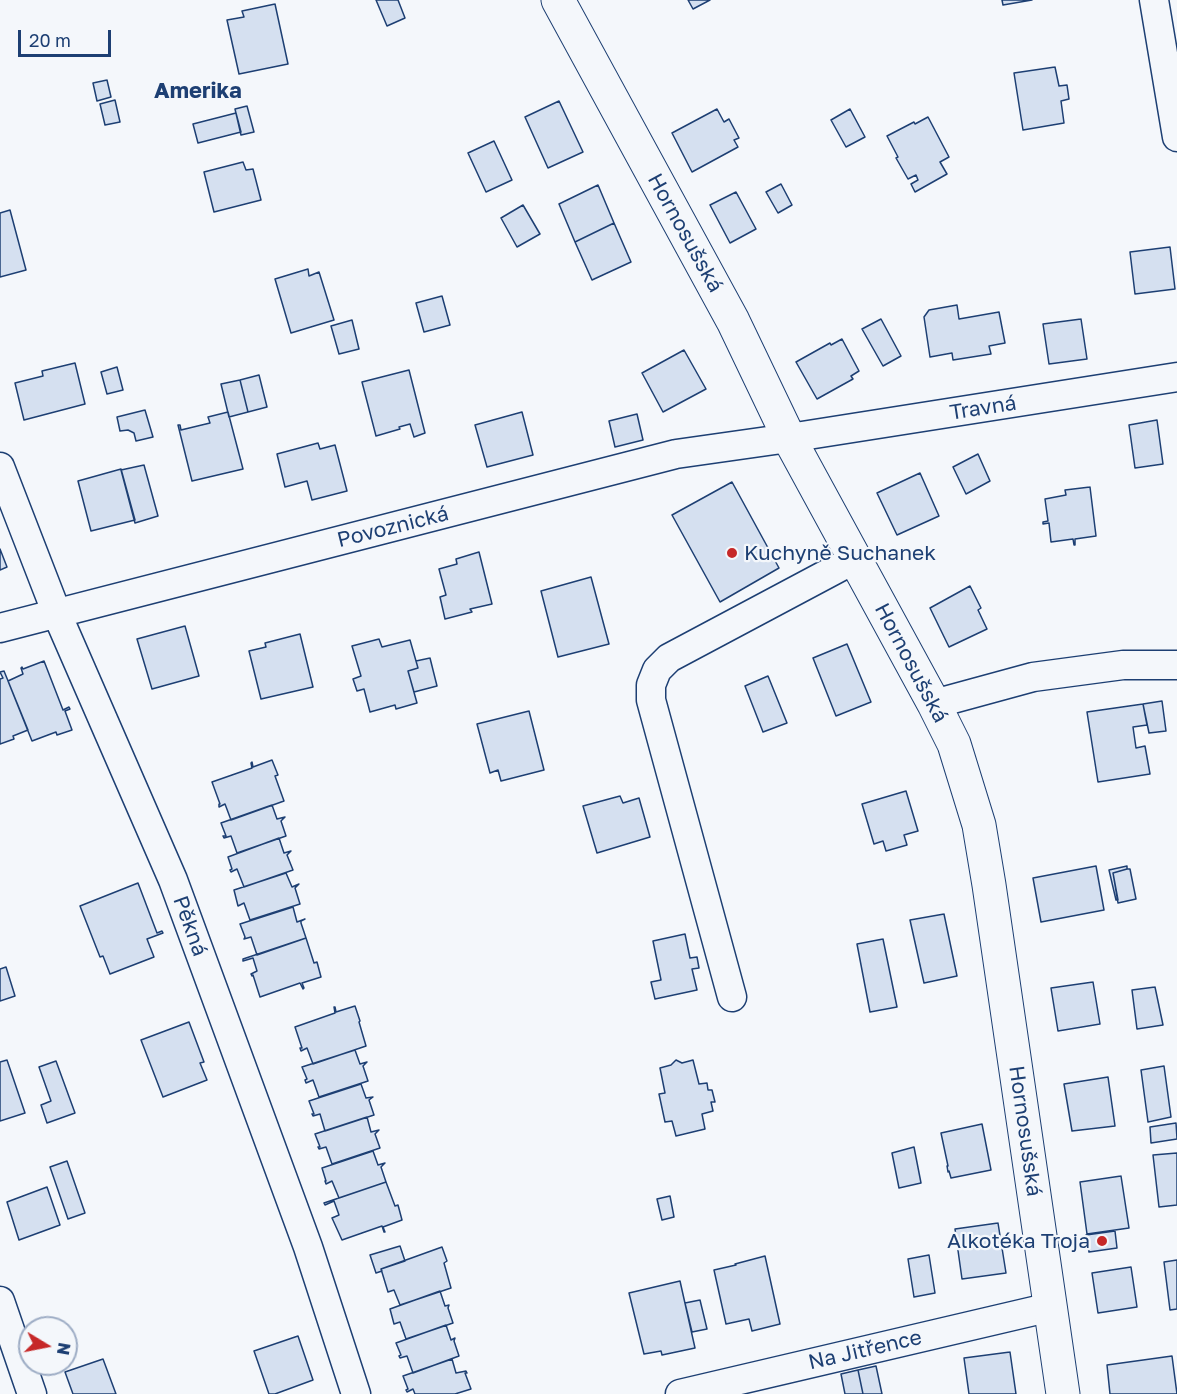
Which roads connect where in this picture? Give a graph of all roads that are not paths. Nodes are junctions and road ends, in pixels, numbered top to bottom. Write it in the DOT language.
graph roads {
  1 [pos="558,0"];
  2 [pos="1154,0"];
  3 [pos="1177,137"];
  4 [pos="1177,377"];
  5 [pos="789,438"];
  6 [pos="0,467"];
  7 [pos="855,559"];
  8 [pos="57,614"];
  9 [pos="0,628"];
  10 [pos="1177,664"];
  11 [pos="934,704"];
  12 [pos="732,997"];
  13 [pos="0,1301"];
  14 [pos="1051,1307"];
  15 [pos="32,1394"];
  16 [pos="356,1394"];
  17 [pos="680,1394"];
  18 [pos="1064,1394"];
  1 -- 5 [label="street, Hornosušská"];
  2 -- 3 [label="street"];
  4 -- 5 [label="street, Travná"];
  5 -- 7 [label="street, Hornosušská"];
  5 -- 8 [label="street, Povoznická"];
  6 -- 8 [label="street, Pěkná"];
  7 -- 11 [label="street, Hornosušská"];
  7 -- 12 [label="street"];
  8 -- 9 [label="street, Povoznická"];
  8 -- 16 [label="street, Pěkná"];
  10 -- 11 [label="street"];
  11 -- 14 [label="street, Hornosušská"];
  13 -- 15 [label="street"];
  14 -- 17 [label="street, Na Jitřence"];
  14 -- 18 [label="street, Hornosušská"];
}
